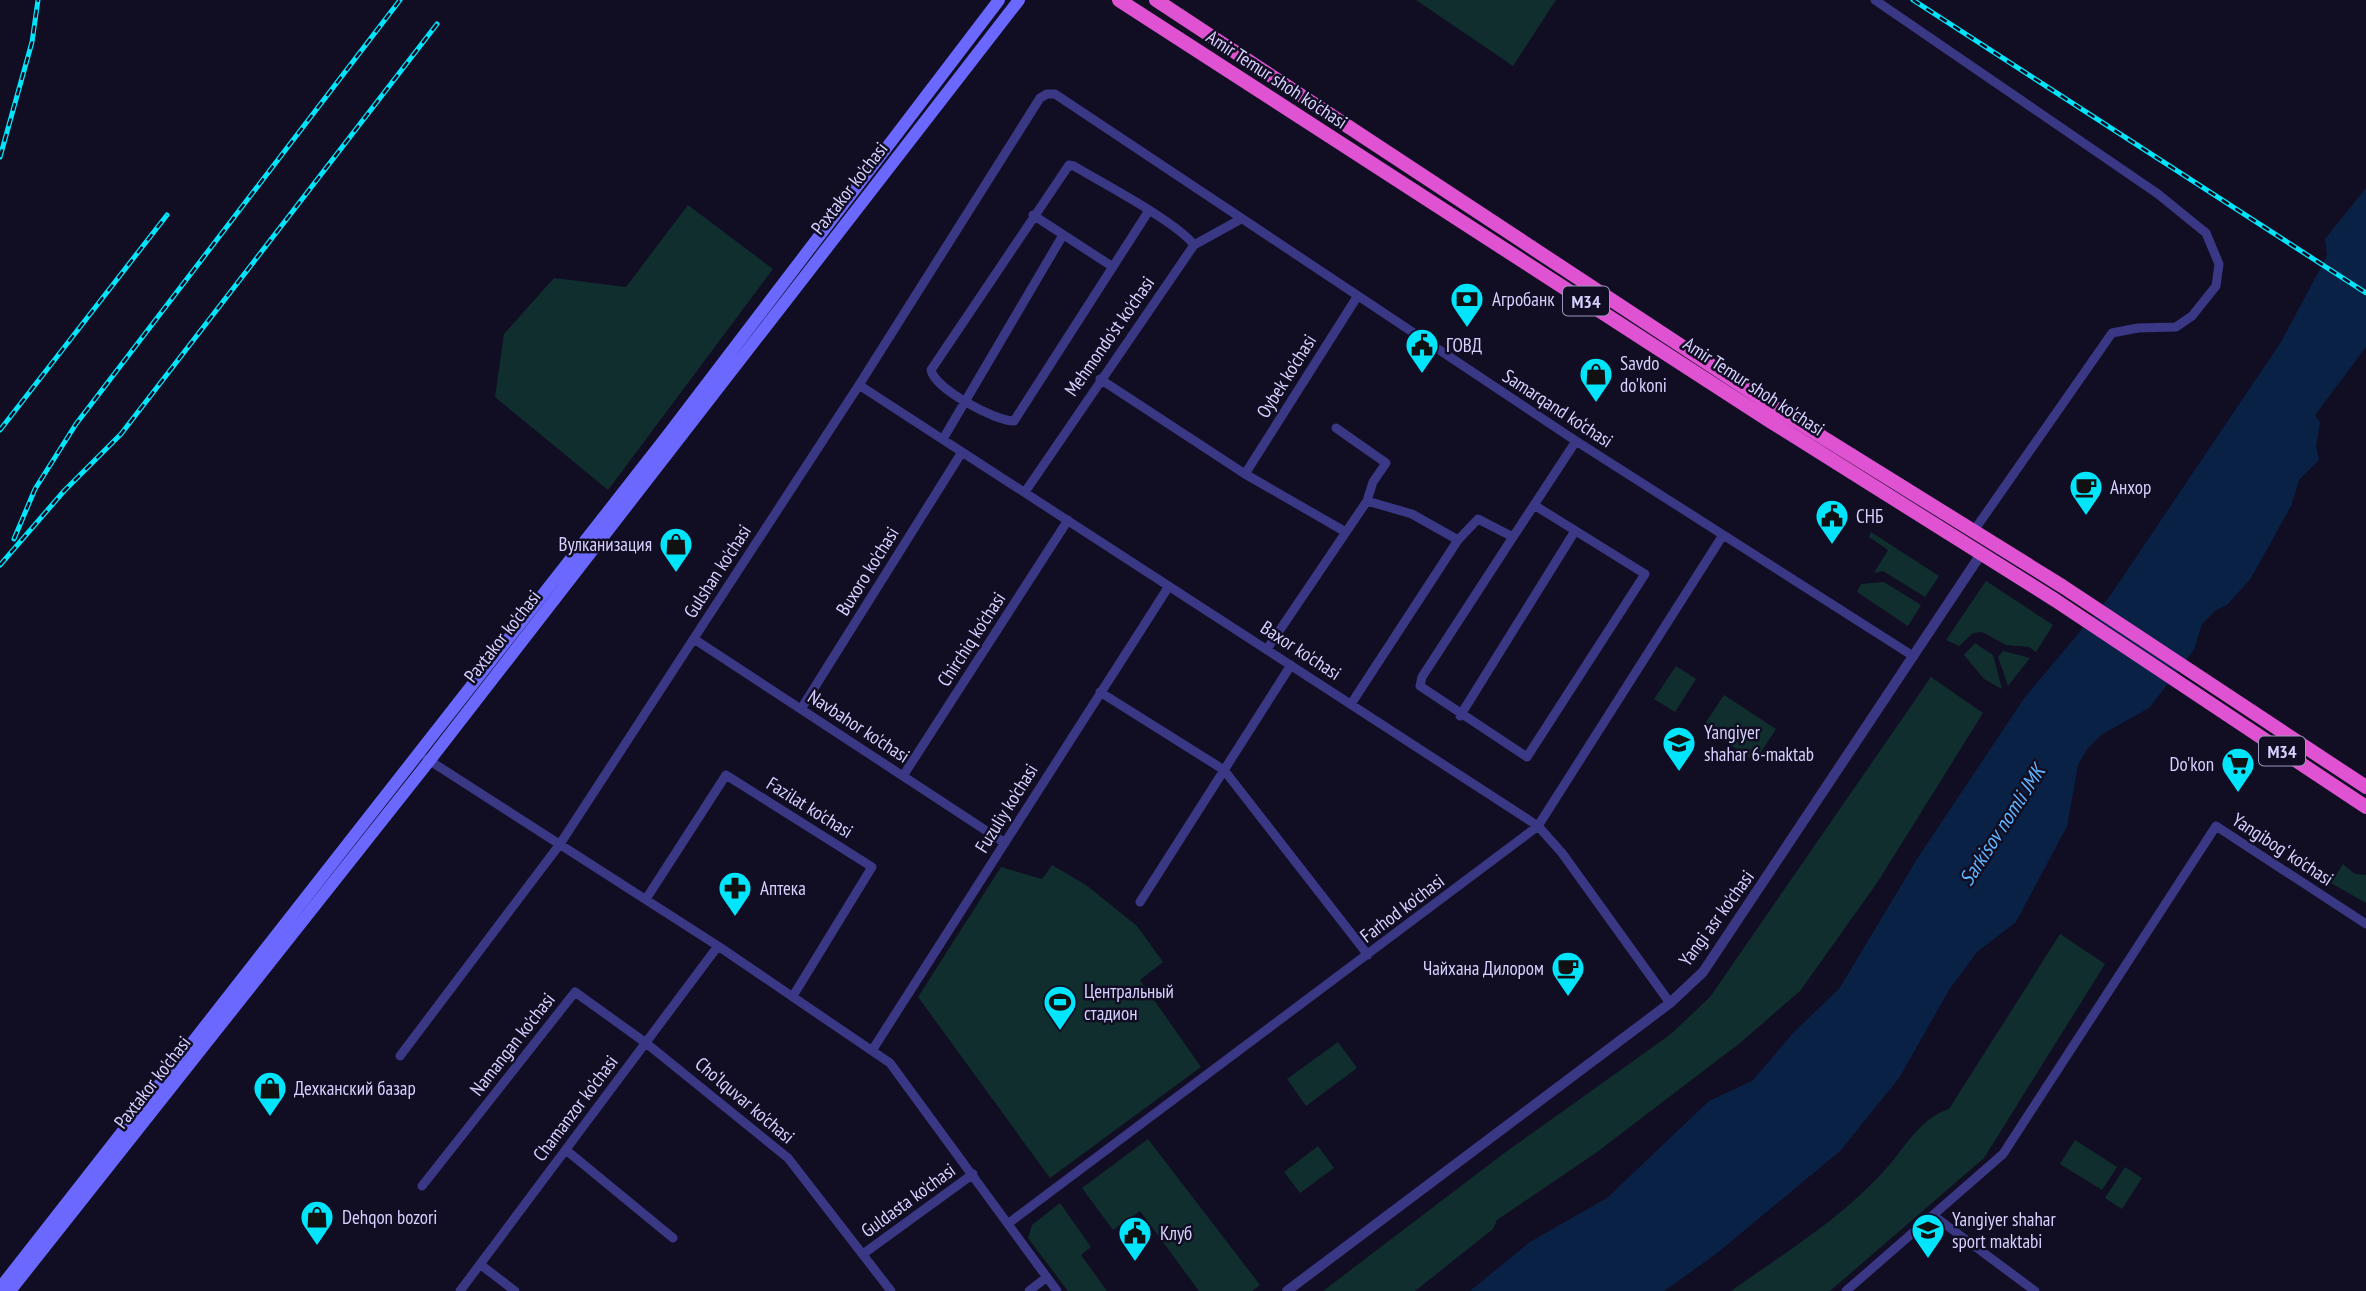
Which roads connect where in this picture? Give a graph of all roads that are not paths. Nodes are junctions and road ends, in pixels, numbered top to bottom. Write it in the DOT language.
graph roads {
  1 [pos="999,0"];
  2 [pos="1018,0"];
  3 [pos="1119,0"];
  4 [pos="1156,0"];
  5 [pos="1875,0"];
  6 [pos="1047,93"];
  7 [pos="1355,128"];
  8 [pos="1345,146"];
  9 [pos="1149,212"];
  10 [pos="1033,215"];
  11 [pos="1241,219"];
  12 [pos="1063,235"];
  13 [pos="1195,245"];
  14 [pos="1113,267"];
  15 [pos="1357,297"];
  16 [pos="1100,379"];
  17 [pos="859,385"];
  18 [pos="966,402"];
  19 [pos="1336,428"];
  20 [pos="943,439"];
  21 [pos="1576,441"];
  22 [pos="962,452"];
  23 [pos="1245,474"];
  24 [pos="1024,492"];
  25 [pos="1367,501"];
  26 [pos="1534,505"];
  27 [pos="1068,520"];
  28 [pos="1344,531"];
  29 [pos="1575,531"];
  30 [pos="1973,532"];
  31 [pos="1723,535"];
  32 [pos="1513,537"];
  33 [pos="1458,540"];
  34 [pos="1981,554"];
  35 [pos="1169,586"];
  36 [pos="2058,593"];
  37 [pos="694,639"];
  38 [pos="1267,649"];
  39 [pos="1913,656"];
  40 [pos="1291,665"];
  41 [pos="1100,692"];
  42 [pos="1351,704"];
  43 [pos="801,709"];
  44 [pos="1461,716"];
  45 [pos="425,757"];
  46 [pos="1224,770"];
  47 [pos="903,776"];
  48 [pos="2366,787"];
  49 [pos="2366,807"];
  50 [pos="1538,826"];
  51 [pos="1005,843"];
  52 [pos="560,844"];
  53 [pos="646,899"];
  54 [pos="1140,902"];
  55 [pos="2366,924"];
  56 [pos="718,946"];
  57 [pos="1368,955"];
  58 [pos="793,996"];
  59 [pos="1670,1003"];
  60 [pos="646,1043"];
  61 [pos="873,1049"];
  62 [pos="400,1056"];
  63 [pos="566,1150"];
  64 [pos="973,1174"];
  65 [pos="422,1186"];
  66 [pos="1934,1216"];
  67 [pos="1009,1223"];
  68 [pos="673,1238"];
  69 [pos="863,1254"];
  70 [pos="481,1265"];
  71 [pos="1047,1277"];
  72 [pos="0,1288"];
  73 [pos="10,1291"];
  74 [pos="460,1291"];
  75 [pos="515,1291"];
  76 [pos="891,1291"];
  77 [pos="1029,1291"];
  78 [pos="1057,1291"];
  79 [pos="1287,1291"];
  80 [pos="1846,1291"];
  81 [pos="2035,1291"];
  1 -- 45 [label="main road, Paxtakor ko'chasi"];
  2 -- 45 [label="main road, Paxtakor ko'chasi"];
  3 -- 8 [label="highway, Amir Temur shoh ko'chasi / M34"];
  4 -- 7 [label="highway, Amir Temur shoh ko'chasi / M34"];
  5 -- 30 [label="street"];
  6 -- 11 [label="street, Samarqand ko‘chasi"];
  6 -- 17 [label="street, Gulshan ko'chasi"];
  7 -- 8 [label="highway"];
  7 -- 30 [label="highway, Amir Temur shoh ko'chasi / M34"];
  8 -- 34 [label="highway, Amir Temur shoh ko'chasi / M34"];
  9 -- 10 [label="street"];
  9 -- 13 [label="street"];
  9 -- 14 [label="street"];
  10 -- 12 [label="street"];
  10 -- 18 [label="street"];
  11 -- 13 [label="street, Mehmondo'st ko'chasi"];
  11 -- 15 [label="street, Samarqand ko‘chasi"];
  12 -- 14 [label="street"];
  12 -- 18 [label="street"];
  13 -- 16 [label="street, Mehmondo'st ko'chasi"];
  14 -- 18 [label="street"];
  15 -- 21 [label="street, Samarqand ko‘chasi"];
  15 -- 23 [label="street, Oybek ko'chasi"];
  16 -- 23 [label="street"];
  16 -- 24 [label="street, Mehmondo'st ko'chasi"];
  17 -- 20 [label="street, Baxor ko'chasi"];
  17 -- 37 [label="street, Gulshan ko'chasi"];
  18 -- 20 [label="street"];
  19 -- 25 [label="street"];
  20 -- 22 [label="street, Baxor ko'chasi"];
  21 -- 26 [label="street"];
  21 -- 31 [label="street, Samarqand ko‘chasi"];
  22 -- 24 [label="street, Baxor ko'chasi"];
  22 -- 43 [label="street, Buxoro ko'chasi"];
  23 -- 28 [label="street"];
  24 -- 27 [label="street, Baxor ko'chasi"];
  25 -- 28 [label="street"];
  25 -- 33 [label="street"];
  26 -- 29 [label="street"];
  26 -- 32 [label="street"];
  27 -- 35 [label="street, Baxor ko'chasi"];
  27 -- 47 [label="street, Chirchiq ko'chasi"];
  28 -- 38 [label="street"];
  29 -- 44 [label="street"];
  29 -- 44 [label="street"];
  30 -- 36 [label="highway, Amir Temur shoh ko'chasi / M34"];
  31 -- 39 [label="street, Samarqand ko‘chasi"];
  31 -- 50 [label="street, Farhod ko'chasi"];
  32 -- 33 [label="street"];
  32 -- 44 [label="street"];
  33 -- 42 [label="street"];
  34 -- 36 [label="highway, Amir Temur shoh ko'chasi / M34"];
  34 -- 39 [label="street, Yangi asr ko'chasi"];
  35 -- 38 [label="street, Baxor ko'chasi"];
  35 -- 41 [label="street, Fuzuliy ko'chasi"];
  36 -- 48 [label="highway, Amir Temur shoh ko'chasi / M34"];
  36 -- 49 [label="highway, Amir Temur shoh ko'chasi / M34"];
  37 -- 43 [label="street, Navbahor ko'chasi"];
  37 -- 52 [label="street, Gulshan ko'chasi"];
  38 -- 40 [label="street, Baxor ko'chasi"];
  39 -- 59 [label="street, Yangi asr ko'chasi"];
  40 -- 42 [label="street, Baxor ko'chasi"];
  40 -- 46 [label="street"];
  41 -- 46 [label="street"];
  41 -- 51 [label="street, Fuzuliy ko'chasi"];
  42 -- 50 [label="street, Baxor ko'chasi"];
  43 -- 47 [label="street, Navbahor ko'chasi"];
  45 -- 52 [label="street"];
  45 -- 72 [label="main road, Paxtakor ko'chasi"];
  45 -- 73 [label="main road, Paxtakor ko'chasi"];
  46 -- 54 [label="street"];
  46 -- 57 [label="street"];
  47 -- 51 [label="street, Navbahor ko'chasi"];
  50 -- 57 [label="street, Farhod ko'chasi"];
  50 -- 59 [label="street, Baxor ko'chasi"];
  51 -- 61 [label="street, Fuzuliy ko'chasi"];
  52 -- 53 [label="street"];
  52 -- 62 [label="street, Gulshan ko'chasi"];
  53 -- 56 [label="street"];
  53 -- 58 [label="street, Fazilat ko'chasi"];
  55 -- 66 [label="street, Yangibog‘ ko'chasi"];
  56 -- 58 [label="street"];
  56 -- 60 [label="street, Chamanzor ko'chasi"];
  57 -- 67 [label="street, Farhod ko'chasi"];
  58 -- 61 [label="street"];
  59 -- 79 [label="street, Yangi asr ko'chasi"];
  60 -- 63 [label="street, Chamanzor ko'chasi"];
  60 -- 65 [label="street, Namangan ko'chasi"];
  60 -- 69 [label="street, Cho‘lquvar ko'chasi"];
  61 -- 64 [label="street"];
  63 -- 68 [label="street"];
  63 -- 70 [label="street, Chamanzor ko'chasi"];
  64 -- 67 [label="street"];
  64 -- 69 [label="street, Guldasta ko'chasi"];
  66 -- 80 [label="street"];
  66 -- 81 [label="street"];
  67 -- 71 [label="street"];
  69 -- 76 [label="street, Cho‘lquvar ko'chasi"];
  70 -- 74 [label="street, Chamanzor ko'chasi"];
  70 -- 75 [label="street"];
  71 -- 77 [label="street"];
  71 -- 78 [label="street"];
}
